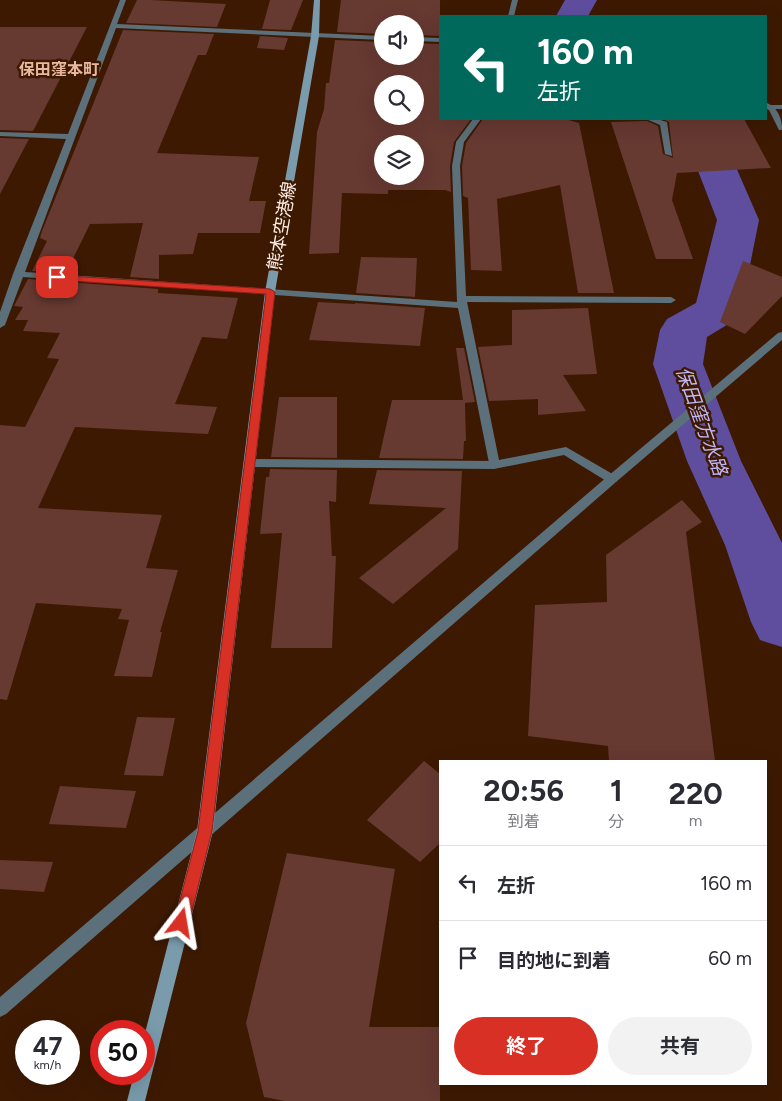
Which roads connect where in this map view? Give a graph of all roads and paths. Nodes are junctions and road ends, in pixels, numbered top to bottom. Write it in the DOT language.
graph roads {
  1 [pos="123,0"];
  2 [pos="317,0"];
  3 [pos="515,0"];
  4 [pos="511,15"];
  5 [pos="113,26"];
  6 [pos="315,36"];
  7 [pos="374,38"];
  8 [pos="424,39"];
  9 [pos="439,40"];
  10 [pos="767,106"];
  11 [pos="782,107"];
  12 [pos="476,120"];
  13 [pos="653,120"];
  14 [pos="782,128"];
  15 [pos="0,134"];
  16 [pos="70,137"];
  17 [pos="669,154"];
  18 [pos="18,274"];
  19 [pos="270,292"];
  20 [pos="671,300"];
  21 [pos="461,302"];
  22 [pos="0,325"];
  23 [pos="782,335"];
  24 [pos="250,463"];
  25 [pos="494,465"];
  26 [pos="612,479"];
  27 [pos="205,831"];
  28 [pos="0,1008"];
  29 [pos="155,1026"];
  30 [pos="140,1085"];
  31 [pos="136,1101"];
  1 -- 5 [label="street"];
  2 -- 6 [label="main road, 熊本空港線"];
  3 -- 4 [label="street"];
  5 -- 6 [label="street"];
  5 -- 16 [label="street"];
  6 -- 7 [label="street"];
  6 -- 19 [label="main road, 熊本空港線"];
  8 -- 9 [label="street"];
  10 -- 11 [label="street"];
  10 -- 14 [label="street"];
  12 -- 21 [label="street"];
  13 -- 17 [label="street"];
  15 -- 16 [label="street"];
  16 -- 18 [label="street"];
  18 -- 19 [label="street"];
  18 -- 22 [label="street"];
  19 -- 21 [label="street"];
  19 -- 24 [label="main road, 熊本空港線"];
  20 -- 21 [label="street"];
  21 -- 25 [label="street"];
  23 -- 26 [label="street"];
  24 -- 25 [label="street"];
  24 -- 27 [label="main road, 熊本空港線"];
  25 -- 26 [label="street"];
  26 -- 27 [label="street"];
  27 -- 28 [label="street"];
  27 -- 29 [label="main road, 熊本空港線"];
  30 -- 31 [label="main road, 熊本空港線"];
}
